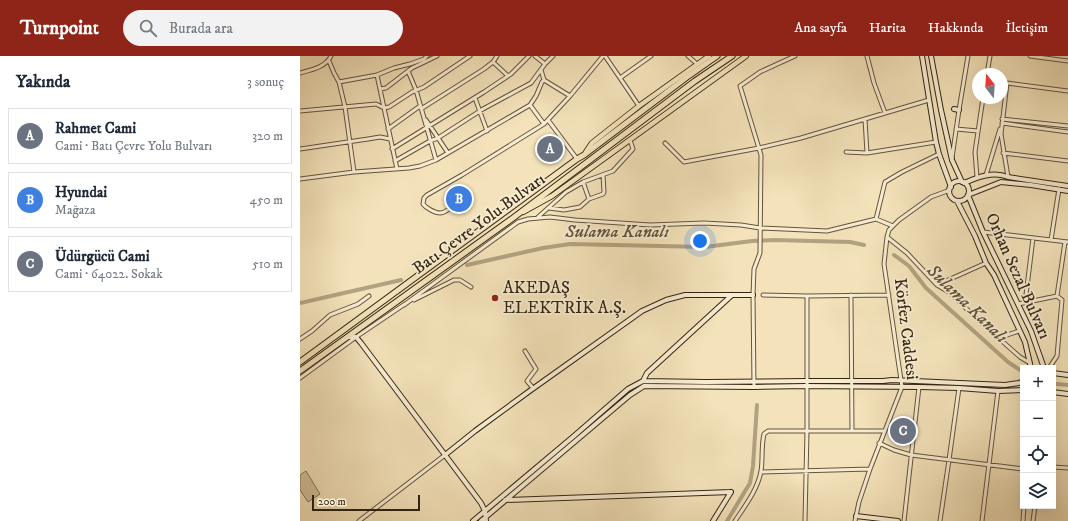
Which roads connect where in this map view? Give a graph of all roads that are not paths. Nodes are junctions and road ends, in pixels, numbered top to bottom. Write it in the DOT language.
graph roads {
  1 [pos="331,56"];
  2 [pos="427,56"];
  3 [pos="437,56"];
  4 [pos="468,56"];
  5 [pos="497,56"];
  6 [pos="529,56"];
  7 [pos="535,56"];
  8 [pos="553,56"];
  9 [pos="604,56"];
  10 [pos="651,56"];
  11 [pos="688,56"];
  12 [pos="709,56"];
  13 [pos="717,56"];
  14 [pos="732,56"];
  15 [pos="746,56"];
  16 [pos="795,56"];
  17 [pos="867,56"];
  18 [pos="922,56"];
  19 [pos="931,56"];
  20 [pos="968,56"];
  21 [pos="990,56"];
  22 [pos="1030,56"];
  23 [pos="329,61"];
  24 [pos="1068,61"];
  25 [pos="493,62"];
  26 [pos="410,64"];
  27 [pos="545,64"];
  28 [pos="697,64"];
  29 [pos="412,68"];
  30 [pos="988,68"];
  31 [pos="541,70"];
  32 [pos="408,71"];
  33 [pos="300,73"];
  34 [pos="377,75"];
  35 [pos="508,76"];
  36 [pos="620,78"];
  37 [pos="544,80"];
  38 [pos="339,82"];
  39 [pos="380,89"];
  40 [pos="416,90"];
  41 [pos="1068,91"];
  42 [pos="570,96"];
  43 [pos="475,98"];
  44 [pos="930,100"];
  45 [pos="983,104"];
  46 [pos="530,105"];
  47 [pos="639,106"];
  48 [pos="345,107"];
  49 [pos="384,108"];
  50 [pos="421,108"];
  51 [pos="300,111"];
  52 [pos="480,111"];
  53 [pos="885,113"];
  54 [pos="865,119"];
  55 [pos="1002,119"];
  56 [pos="548,120"];
  57 [pos="1002,123"];
  58 [pos="544,124"];
  59 [pos="1068,126"];
  60 [pos="428,127"];
  61 [pos="388,129"];
  62 [pos="956,130"];
  63 [pos="487,131"];
  64 [pos="978,131"];
  65 [pos="1068,132"];
  66 [pos="438,138"];
  67 [pos="390,139"];
  68 [pos="430,140"];
  69 [pos="630,140"];
  70 [pos="349,142"];
  71 [pos="936,142"];
  72 [pos="665,143"];
  73 [pos="300,148"];
  74 [pos="759,148"];
  75 [pos="392,149"];
  76 [pos="846,152"];
  77 [pos="448,153"];
  78 [pos="867,153"];
  79 [pos="1003,153"];
  80 [pos="939,154"];
  81 [pos="584,155"];
  82 [pos="577,159"];
  83 [pos="436,160"];
  84 [pos="952,160"];
  85 [pos="395,161"];
  86 [pos="1068,161"];
  87 [pos="397,169"];
  88 [pos="354,172"];
  89 [pos="1001,174"];
  90 [pos="603,175"];
  91 [pos="986,175"];
  92 [pos="977,177"];
  93 [pos="1008,177"];
  94 [pos="300,179"];
  95 [pos="583,182"];
  96 [pos="963,182"];
  97 [pos="1001,182"];
  98 [pos="1068,186"];
  99 [pos="950,188"];
  100 [pos="1059,189"];
  101 [pos="1068,191"];
  102 [pos="968,194"];
  103 [pos="589,199"];
  104 [pos="957,201"];
  105 [pos="549,208"];
  106 [pos="449,209"];
  107 [pos="538,217"];
  108 [pos="513,218"];
  109 [pos="876,219"];
  110 [pos="893,226"];
  111 [pos="760,228"];
  112 [pos="983,232"];
  113 [pos="887,237"];
  114 [pos="1033,238"];
  115 [pos="1051,240"];
  116 [pos="1067,242"];
  117 [pos="986,263"];
  118 [pos="937,285"];
  119 [pos="471,288"];
  120 [pos="732,295"];
  121 [pos="753,295"];
  122 [pos="764,295"];
  123 [pos="851,295"];
  124 [pos="889,295"];
  125 [pos="369,296"];
  126 [pos="807,296"];
  127 [pos="1057,296"];
  128 [pos="1025,302"];
  129 [pos="1018,304"];
  130 [pos="404,305"];
  131 [pos="1019,331"];
  132 [pos="346,338"];
  133 [pos="356,338"];
  134 [pos="300,340"];
  135 [pos="1001,340"];
  136 [pos="525,351"];
  137 [pos="300,362"];
  138 [pos="1030,365"];
  139 [pos="1031,365"];
  140 [pos="1043,365"];
  141 [pos="1051,365"];
  142 [pos="300,371"];
  143 [pos="1056,373"];
  144 [pos="1068,375"];
  145 [pos="300,378"];
  146 [pos="643,380"];
  147 [pos="901,380"];
  148 [pos="806,381"];
  149 [pos="852,381"];
  150 [pos="753,382"];
  151 [pos="1020,382"];
  152 [pos="806,386"];
  153 [pos="852,386"];
  154 [pos="919,386"];
  155 [pos="754,387"];
  156 [pos="902,387"];
  157 [pos="533,388"];
  158 [pos="959,388"];
  159 [pos="998,391"];
  160 [pos="1020,391"];
  161 [pos="1056,392"];
  162 [pos="1068,394"];
  163 [pos="806,431"];
  164 [pos="852,431"];
  165 [pos="884,431"];
  166 [pos="879,443"];
  167 [pos="445,455"];
  168 [pos="911,455"];
  169 [pos="949,460"];
  170 [pos="989,465"];
  171 [pos="1056,467"];
  172 [pos="1068,468"];
  173 [pos="870,469"];
  174 [pos="1020,469"];
  175 [pos="806,471"];
  176 [pos="761,472"];
  177 [pos="499,498"];
  178 [pos="506,500"];
  179 [pos="1024,509"];
  180 [pos="1035,509"];
  181 [pos="485,511"];
  182 [pos="486,519"];
  183 [pos="855,519"];
  184 [pos="359,521"];
  185 [pos="473,521"];
  186 [pos="481,521"];
  187 [pos="713,521"];
  188 [pos="735,521"];
  189 [pos="805,521"];
  190 [pos="898,521"];
  191 [pos="904,521"];
  192 [pos="940,521"];
  193 [pos="982,521"];
  194 [pos="1022,521"];
  195 [pos="1033,521"];
  1 -- 23 [label="street"];
  2 -- 26 [label="street"];
  3 -- 29 [label="street"];
  4 -- 40 [label="street"];
  5 -- 25 [label="street"];
  6 -- 35 [label="street"];
  7 -- 27 [label="street"];
  8 -- 27 [label="street"];
  9 -- 36 [label="street"];
  9 -- 42 [label="street"];
  10 -- 36 [label="street"];
  11 -- 28 [label="street"];
  12 -- 28 [label="main road"];
  13 -- 81 [label="highway, Batı Çevre Yolu Bulvarı"];
  14 -- 108 [label="highway, Batı Çevre Yolu Bulvarı"];
  15 -- 69 [label="main road"];
  16 -- 74 [label="street"];
  17 -- 53 [label="street"];
  18 -- 44 [label="street, Orhan Sezal Bulvarı"];
  19 -- 84 [label="street, Orhan Sezal Bulvarı"];
  20 -- 62 [label="street"];
  21 -- 30 [label="street"];
  22 -- 24 [label="street"];
  23 -- 33 [label="street"];
  23 -- 38 [label="street"];
  25 -- 35 [label="street"];
  25 -- 50 [label="street"];
  26 -- 29 [label="street"];
  26 -- 34 [label="street"];
  27 -- 31 [label="street"];
  28 -- 47 [label="main road"];
  29 -- 32 [label="street"];
  31 -- 37 [label="street"];
  31 -- 52 [label="street"];
  32 -- 39 [label="street"];
  32 -- 40 [label="street"];
  34 -- 38 [label="street"];
  34 -- 39 [label="street"];
  35 -- 43 [label="street"];
  36 -- 47 [label="street"];
  37 -- 42 [label="street"];
  37 -- 46 [label="street"];
  38 -- 48 [label="street"];
  39 -- 49 [label="street"];
  40 -- 49 [label="street"];
  40 -- 50 [label="street"];
  41 -- 55 [label="street"];
  42 -- 56 [label="street"];
  43 -- 52 [label="street"];
  43 -- 60 [label="street"];
  44 -- 53 [label="street"];
  44 -- 71 [label="street, Orhan Sezal Bulvarı"];
  45 -- 64 [label="street"];
  46 -- 58 [label="street"];
  46 -- 63 [label="street"];
  47 -- 81 [label="main road"];
  48 -- 49 [label="street"];
  48 -- 51 [label="street"];
  48 -- 70 [label="street"];
  49 -- 61 [label="street"];
  50 -- 60 [label="street"];
  50 -- 61 [label="street"];
  52 -- 63 [label="street"];
  52 -- 66 [label="street"];
  53 -- 54 [label="street"];
  54 -- 74 [label="street"];
  54 -- 78 [label="street"];
  55 -- 57 [label="street"];
  55 -- 59 [label="street"];
  56 -- 58 [label="street"];
  56 -- 82 [label="street"];
  57 -- 65 [label="street"];
  57 -- 79 [label="street"];
  57 -- 91 [label="street"];
  58 -- 106 [label="street"];
  60 -- 66 [label="street"];
  60 -- 68 [label="street"];
  60 -- 75 [label="street"];
  61 -- 67 [label="street"];
  62 -- 64 [label="street"];
  62 -- 84 [label="street"];
  63 -- 77 [label="street"];
  64 -- 92 [label="street"];
  66 -- 68 [label="street"];
  66 -- 77 [label="street"];
  67 -- 70 [label="street"];
  67 -- 75 [label="street"];
  68 -- 83 [label="street"];
  68 -- 85 [label="street"];
  69 -- 90 [label="street"];
  69 -- 108 [label="main road"];
  70 -- 73 [label="street"];
  70 -- 88 [label="street"];
  71 -- 78 [label="street"];
  71 -- 80 [label="street, Orhan Sezal Bulvarı"];
  72 -- 74 [label="street"];
  74 -- 111 [label="street"];
  75 -- 85 [label="street"];
  76 -- 78 [label="street"];
  77 -- 83 [label="street"];
  79 -- 86 [label="street"];
  79 -- 93 [label="street"];
  80 -- 99 [label="street, Orhan Sezal Bulvarı"];
  80 -- 109 [label="street"];
  81 -- 82 [label="highway, Batı Çevre Yolu Bulvarı"];
  82 -- 137 [label="highway, Batı Çevre Yolu Bulvarı"];
  83 -- 87 [label="street"];
  84 -- 96 [label="street, Orhan Sezal Bulvarı"];
  85 -- 87 [label="street"];
  87 -- 88 [label="street"];
  88 -- 94 [label="street"];
  89 -- 91 [label="street"];
  89 -- 93 [label="street"];
  89 -- 97 [label="street"];
  90 -- 95 [label="street"];
  90 -- 103 [label="street"];
  91 -- 92 [label="street"];
  92 -- 96 [label="street"];
  93 -- 98 [label="street"];
  95 -- 103 [label="street"];
  95 -- 105 [label="street"];
  96 -- 99 [label="street"];
  96 -- 102 [label="street, Orhan Sezal Bulvarı"];
  97 -- 100 [label="street"];
  97 -- 102 [label="street"];
  99 -- 104 [label="street, Orhan Sezal Bulvarı"];
  99 -- 110 [label="street, Körfez Caddesi"];
  100 -- 101 [label="street"];
  100 -- 115 [label="street"];
  102 -- 104 [label="street, Orhan Sezal Bulvarı"];
  102 -- 112 [label="street, Orhan Sezal Bulvarı"];
  103 -- 105 [label="street"];
  104 -- 117 [label="street, Orhan Sezal Bulvarı"];
  105 -- 107 [label="street"];
  107 -- 111 [label="street"];
  107 -- 130 [label="street"];
  108 -- 132 [label="highway, Batı Çevre Yolu Bulvarı"];
  109 -- 110 [label="street"];
  109 -- 111 [label="street"];
  110 -- 113 [label="street, Körfez Caddesi"];
  111 -- 121 [label="street"];
  112 -- 114 [label="street"];
  112 -- 129 [label="street, Orhan Sezal Bulvarı"];
  113 -- 118 [label="street"];
  113 -- 124 [label="street, Körfez Caddesi"];
  114 -- 115 [label="street"];
  114 -- 128 [label="street"];
  115 -- 116 [label="street"];
  116 -- 127 [label="street"];
  117 -- 118 [label="street"];
  117 -- 131 [label="street, Orhan Sezal Bulvarı"];
  118 -- 135 [label="street"];
  119 -- 130 [label="street"];
  120 -- 121 [label="street"];
  120 -- 146 [label="street"];
  120 -- 157 [label="street"];
  121 -- 150 [label="street"];
  122 -- 126 [label="street"];
  123 -- 124 [label="street"];
  123 -- 126 [label="street"];
  123 -- 149 [label="street"];
  124 -- 147 [label="street, Körfez Caddesi"];
  125 -- 134 [label="street"];
  126 -- 148 [label="street"];
  127 -- 128 [label="street"];
  127 -- 141 [label="street"];
  128 -- 129 [label="street"];
  129 -- 140 [label="street, Orhan Sezal Bulvarı"];
  130 -- 133 [label="street"];
  131 -- 135 [label="street"];
  131 -- 139 [label="street, Orhan Sezal Bulvarı"];
  132 -- 133 [label="street"];
  132 -- 142 [label="highway, Batı Çevre Yolu Bulvarı"];
  133 -- 145 [label="street"];
  133 -- 167 [label="street"];
  135 -- 138 [label="street"];
  136 -- 157 [label="street"];
  143 -- 144 [label="street"];
  146 -- 150 [label="street"];
  146 -- 177 [label="street"];
  147 -- 149 [label="street"];
  147 -- 151 [label="street"];
  147 -- 156 [label="street, Körfez Caddesi"];
  148 -- 149 [label="street"];
  148 -- 150 [label="street"];
  148 -- 152 [label="street"];
  149 -- 153 [label="street"];
  150 -- 155 [label="street"];
  152 -- 153 [label="street"];
  152 -- 155 [label="street"];
  152 -- 163 [label="street"];
  153 -- 156 [label="street"];
  153 -- 164 [label="street"];
  154 -- 156 [label="street"];
  154 -- 158 [label="street"];
  154 -- 168 [label="street"];
  155 -- 178 [label="street"];
  156 -- 165 [label="street, Körfez Caddesi"];
  157 -- 167 [label="street"];
  158 -- 159 [label="street"];
  158 -- 169 [label="street"];
  159 -- 160 [label="street"];
  159 -- 170 [label="street"];
  161 -- 162 [label="street"];
  163 -- 164 [label="street"];
  163 -- 175 [label="street"];
  163 -- 176 [label="street"];
  164 -- 165 [label="street"];
  165 -- 166 [label="street, Körfez Caddesi"];
  166 -- 168 [label="street"];
  166 -- 173 [label="street, Körfez Caddesi"];
  167 -- 181 [label="street"];
  167 -- 184 [label="street"];
  168 -- 169 [label="street"];
  168 -- 191 [label="street"];
  169 -- 170 [label="street"];
  169 -- 192 [label="street"];
  170 -- 174 [label="street"];
  170 -- 193 [label="street"];
  171 -- 172 [label="street"];
  173 -- 175 [label="street"];
  173 -- 183 [label="street, Körfez Caddesi"];
  175 -- 176 [label="street"];
  175 -- 189 [label="street"];
  176 -- 188 [label="street"];
  177 -- 178 [label="street"];
  177 -- 181 [label="street"];
  178 -- 182 [label="street"];
  178 -- 187 [label="street"];
  179 -- 194 [label="street"];
  180 -- 195 [label="street"];
  181 -- 182 [label="street"];
  181 -- 185 [label="street"];
  182 -- 186 [label="street"];
  183 -- 190 [label="street"];
}
